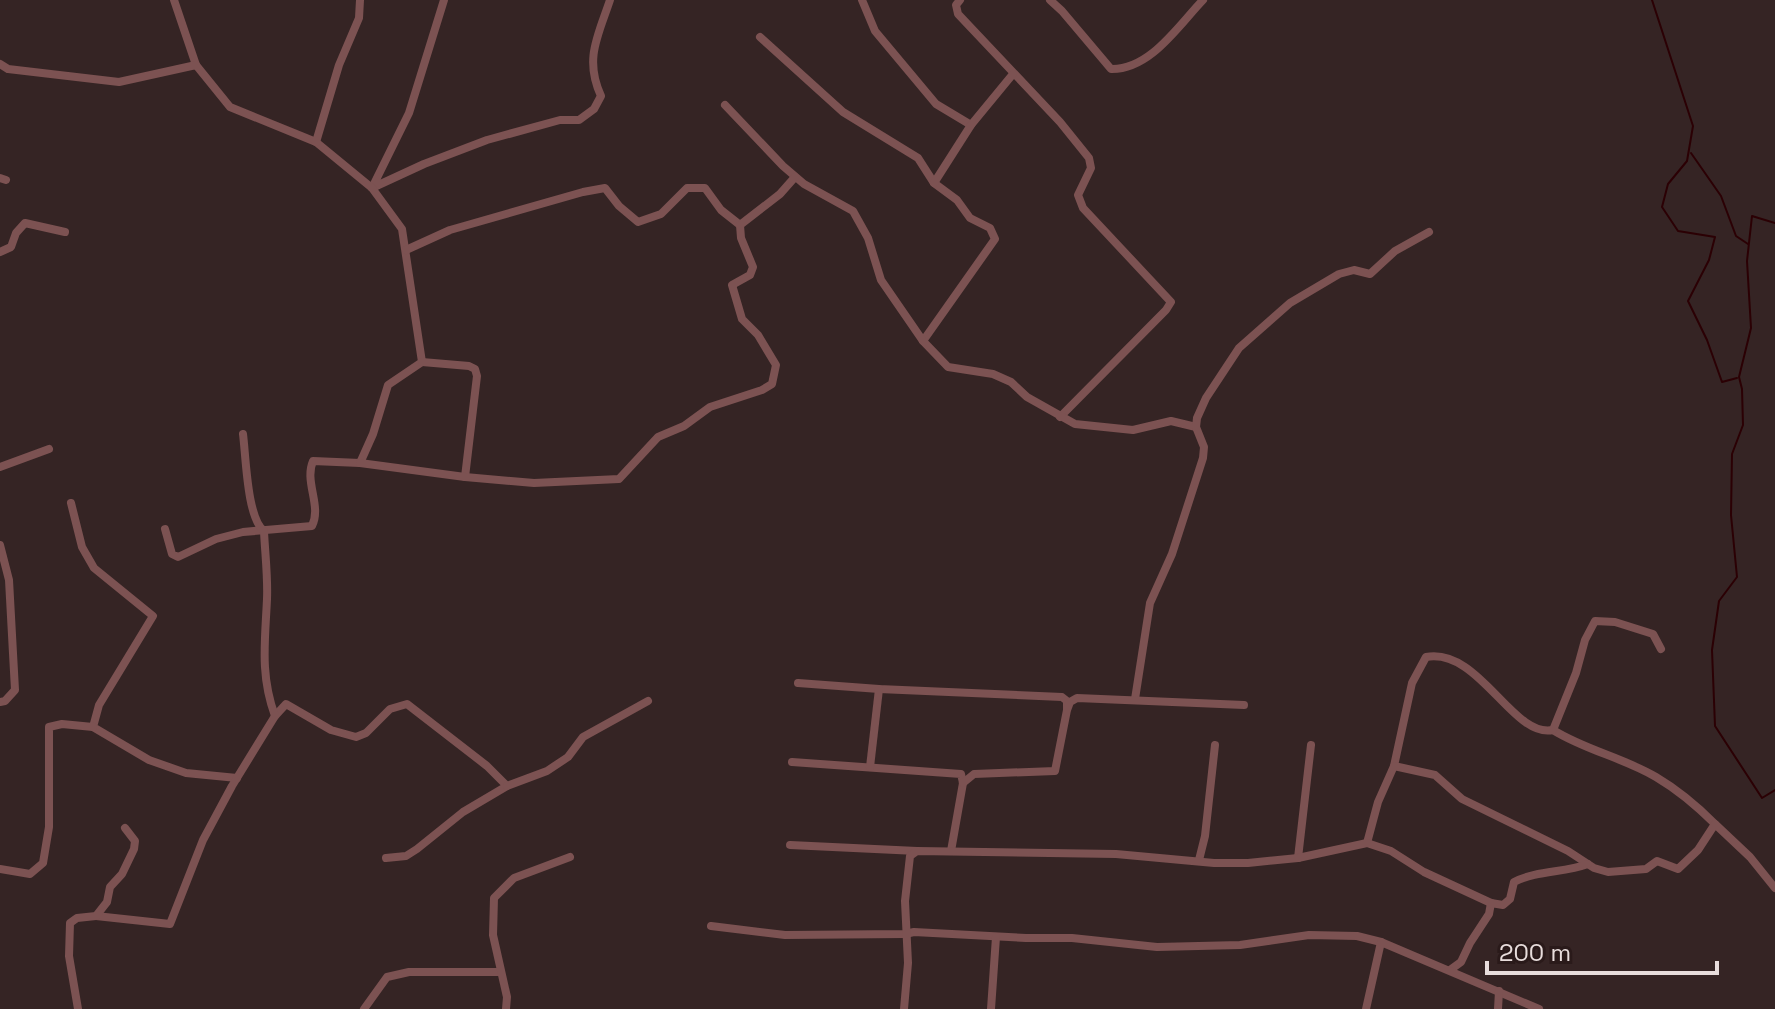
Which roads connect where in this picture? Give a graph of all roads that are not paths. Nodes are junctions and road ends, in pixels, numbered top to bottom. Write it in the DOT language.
graph roads {
  1 [pos="174,0"];
  2 [pos="360,0"];
  3 [pos="444,0"];
  4 [pos="610,0"];
  5 [pos="862,0"];
  6 [pos="1050,0"];
  7 [pos="1203,0"];
  8 [pos="956,2"];
  9 [pos="760,37"];
  10 [pos="0,64"];
  11 [pos="196,65"];
  12 [pos="1013,74"];
  13 [pos="725,105"];
  14 [pos="971,125"];
  15 [pos="316,142"];
  16 [pos="795,177"];
  17 [pos="934,183"];
  18 [pos="372,188"];
  19 [pos="740,225"];
  20 [pos="65,232"];
  21 [pos="1429,232"];
  22 [pos="406,250"];
  23 [pos="0,252"];
  24 [pos="923,341"];
  25 [pos="422,362"];
  26 [pos="1060,417"];
  27 [pos="1196,427"];
  28 [pos="243,434"];
  29 [pos="49,449"];
  30 [pos="360,463"];
  31 [pos="0,467"];
  32 [pos="465,477"];
  33 [pos="71,503"];
  34 [pos="165,529"];
  35 [pos="264,531"];
  36 [pos="0,545"];
  37 [pos="1661,649"];
  38 [pos="798,683"];
  39 [pos="879,689"];
  40 [pos="1135,699"];
  41 [pos="648,701"];
  42 [pos="0,702"];
  43 [pos="1244,705"];
  44 [pos="1067,710"];
  45 [pos="275,716"];
  46 [pos="93,727"];
  47 [pos="1553,730"];
  48 [pos="1215,745"];
  49 [pos="1311,745"];
  50 [pos="792,762"];
  51 [pos="1394,766"];
  52 [pos="870,767"];
  53 [pos="237,778"];
  54 [pos="963,783"];
  55 [pos="507,786"];
  56 [pos="1715,824"];
  57 [pos="125,828"];
  58 [pos="1367,843"];
  59 [pos="790,845"];
  60 [pos="917,851"];
  61 [pos="951,851"];
  62 [pos="570,857"];
  63 [pos="386,858"];
  64 [pos="1298,858"];
  65 [pos="1199,860"];
  66 [pos="1588,864"];
  67 [pos="0,869"];
  68 [pos="1775,888"];
  69 [pos="1491,903"];
  70 [pos="96,916"];
  71 [pos="711,926"];
  72 [pos="905,934"];
  73 [pos="996,937"];
  74 [pos="1381,942"];
  75 [pos="1450,970"];
  76 [pos="499,972"];
  77 [pos="1499,991"];
  78 [pos="78,1009"];
  79 [pos="364,1009"];
  80 [pos="506,1009"];
  81 [pos="904,1009"];
  82 [pos="991,1009"];
  83 [pos="1366,1009"];
  84 [pos="1498,1009"];
  85 [pos="1539,1009"];
  1 -- 11 [label="street"];
  2 -- 15 [label="street"];
  3 -- 18 [label="street"];
  4 -- 18 [label="street"];
  5 -- 14 [label="street"];
  6 -- 7 [label="street"];
  8 -- 12 [label="street"];
  9 -- 17 [label="street"];
  10 -- 11 [label="street"];
  11 -- 15 [label="street"];
  12 -- 14 [label="street"];
  12 -- 26 [label="street"];
  13 -- 16 [label="street"];
  14 -- 17 [label="street"];
  15 -- 18 [label="street"];
  16 -- 19 [label="street"];
  16 -- 24 [label="street"];
  17 -- 24 [label="street"];
  18 -- 22 [label="street"];
  19 -- 22 [label="street"];
  19 -- 32 [label="street"];
  20 -- 23 [label="street"];
  21 -- 27 [label="street"];
  22 -- 25 [label="street"];
  24 -- 26 [label="street"];
  25 -- 30 [label="street"];
  25 -- 32 [label="street"];
  26 -- 27 [label="street"];
  27 -- 40 [label="street"];
  28 -- 35 [label="street"];
  29 -- 31 [label="street"];
  30 -- 32 [label="street"];
  30 -- 35 [label="street"];
  33 -- 46 [label="street"];
  34 -- 35 [label="street"];
  35 -- 45 [label="street"];
  36 -- 42 [label="street"];
  37 -- 47 [label="street"];
  38 -- 39 [label="street"];
  39 -- 44 [label="street"];
  39 -- 52 [label="street"];
  40 -- 43 [label="street"];
  40 -- 44 [label="street"];
  41 -- 55 [label="street"];
  44 -- 54 [label="street"];
  45 -- 53 [label="street"];
  45 -- 55 [label="street"];
  46 -- 53 [label="street"];
  46 -- 67 [label="street"];
  47 -- 51 [label="street"];
  47 -- 56 [label="street"];
  48 -- 65 [label="street"];
  49 -- 64 [label="street"];
  50 -- 52 [label="street"];
  51 -- 58 [label="street"];
  51 -- 66 [label="street"];
  52 -- 54 [label="street"];
  53 -- 70 [label="street"];
  54 -- 61 [label="street"];
  55 -- 63 [label="street"];
  56 -- 66 [label="street"];
  56 -- 68 [label="street"];
  57 -- 70 [label="street"];
  58 -- 64 [label="street"];
  58 -- 69 [label="street"];
  59 -- 60 [label="street"];
  60 -- 61 [label="street"];
  60 -- 72 [label="street"];
  61 -- 65 [label="street"];
  62 -- 76 [label="street"];
  64 -- 65 [label="street"];
  66 -- 69 [label="street"];
  69 -- 75 [label="street"];
  70 -- 78 [label="street"];
  71 -- 72 [label="street"];
  72 -- 73 [label="street"];
  72 -- 81 [label="street"];
  73 -- 74 [label="street"];
  73 -- 82 [label="street"];
  74 -- 75 [label="street"];
  74 -- 83 [label="street"];
  75 -- 77 [label="street"];
  76 -- 79 [label="street"];
  76 -- 80 [label="street"];
  77 -- 84 [label="street"];
  77 -- 85 [label="street"];
}
